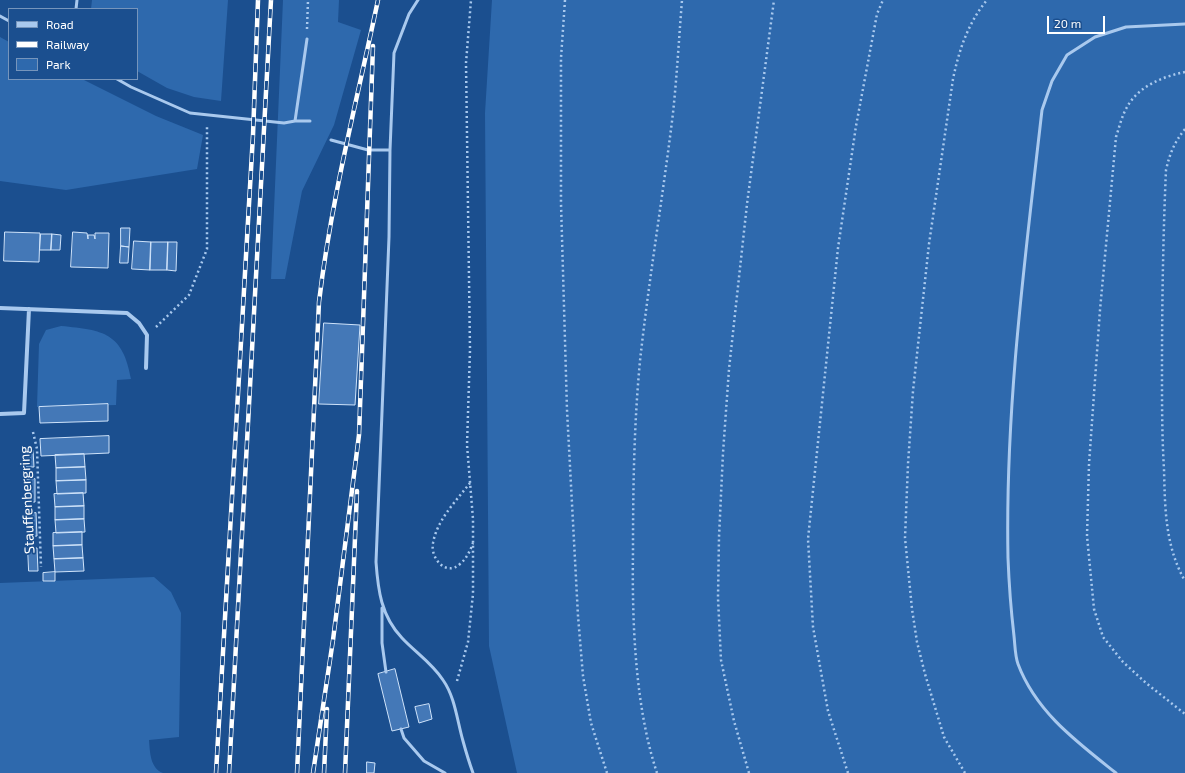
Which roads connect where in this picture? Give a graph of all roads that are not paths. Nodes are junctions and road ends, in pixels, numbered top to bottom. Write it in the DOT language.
graph roads {
  1 [pos="418,0"];
  2 [pos="1185,24"];
  3 [pos="307,39"];
  4 [pos="119,80"];
  5 [pos="294,121"];
  6 [pos="310,121"];
  7 [pos="331,140"];
  8 [pos="390,150"];
  9 [pos="0,308"];
  10 [pos="29,309"];
  11 [pos="146,368"];
  12 [pos="0,414"];
  13 [pos="382,606"];
  14 [pos="386,672"];
  15 [pos="400,729"];
  16 [pos="445,773"];
  17 [pos="473,773"];
  18 [pos="1116,773"];
  1 -- 8 [label="lane"];
  2 -- 18 [label="lane"];
  3 -- 5 [label="lane"];
  4 -- 5 [label="lane"];
  5 -- 6 [label="lane"];
  7 -- 8 [label="lane"];
  8 -- 13 [label="lane"];
  9 -- 10 [label="street"];
  10 -- 11 [label="street"];
  10 -- 12 [label="street"];
  13 -- 14 [label="lane"];
  13 -- 17 [label="lane"];
  15 -- 16 [label="lane"];
}
